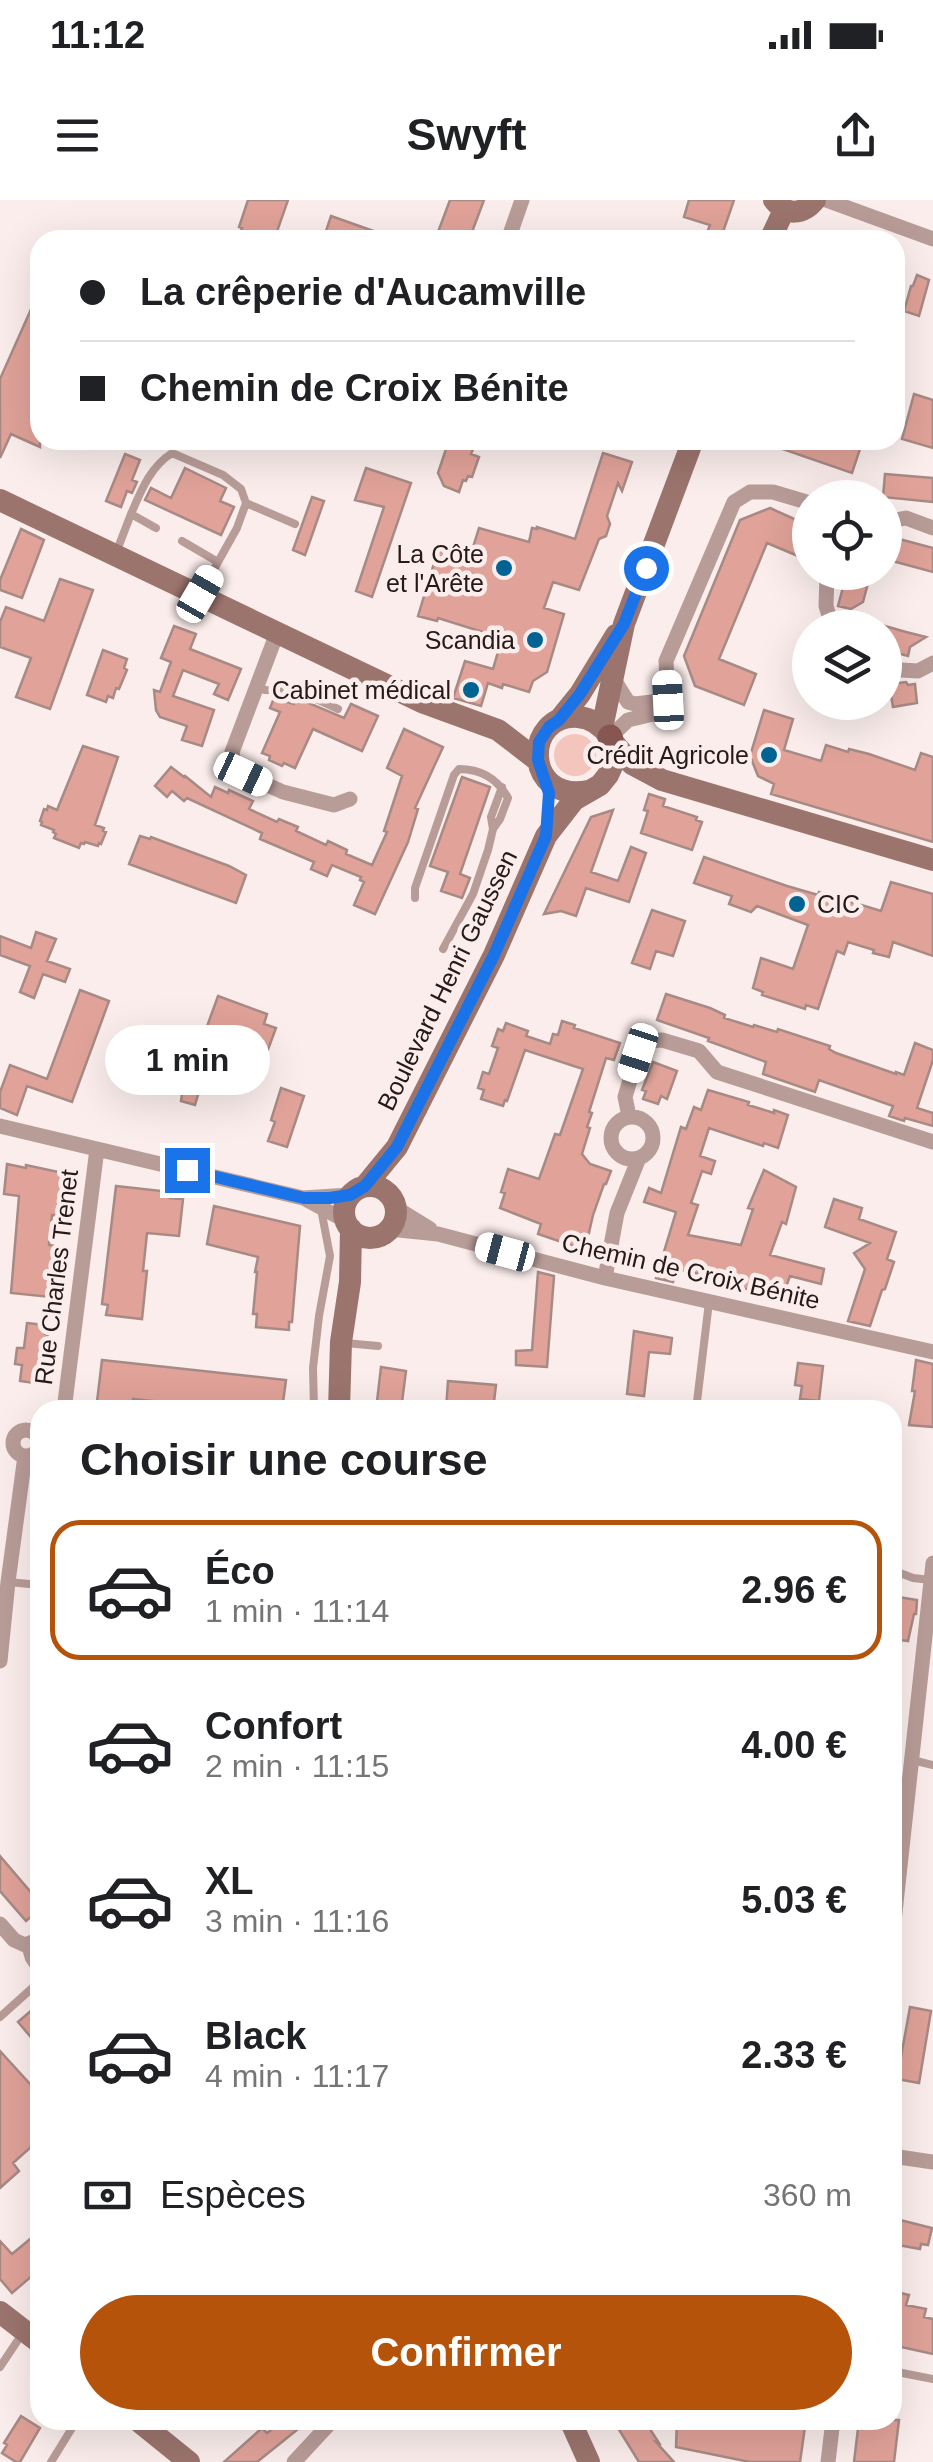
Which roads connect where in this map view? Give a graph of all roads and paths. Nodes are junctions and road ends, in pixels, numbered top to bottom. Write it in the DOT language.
graph roads {
  1 [pos="522,200"];
  2 [pos="815,200"];
  3 [pos="826,200"];
  4 [pos="779,205"];
  5 [pos="512,230"];
  6 [pos="773,230"];
  7 [pos="933,239"];
  8 [pos="687,450"];
  9 [pos="792,498"];
  10 [pos="0,500"];
  11 [pos="246,504"];
  12 [pos="131,514"];
  13 [pos="902,519"];
  14 [pos="294,524"];
  15 [pos="156,528"];
  16 [pos="933,528"];
  17 [pos="182,541"];
  18 [pos="116,555"];
  19 [pos="218,562"];
  20 [pos="200,594"];
  21 [pos="624,624"];
  22 [pos="277,633"];
  23 [pos="933,663"];
  24 [pos="902,670"];
  25 [pos="613,678"];
  26 [pos="256,686"];
  27 [pos="668,700"];
  28 [pos="338,709"];
  29 [pos="554,724"];
  30 [pos="498,730"];
  31 [pos="608,735"];
  32 [pos="542,770"];
  33 [pos="662,780"];
  34 [pos="594,788"];
  35 [pos="350,798"];
  36 [pos="546,836"];
  37 [pos="933,860"];
  38 [pos="415,898"];
  39 [pos="443,950"];
  40 [pos="628,1116"];
  41 [pos="0,1126"];
  42 [pos="933,1142"];
  43 [pos="397,1147"];
  44 [pos="97,1149"];
  45 [pos="639,1158"];
  46 [pos="357,1191"];
  47 [pos="304,1198"];
  48 [pos="322,1209"];
  49 [pos="390,1217"];
  50 [pos="348,1226"];
  51 [pos="606,1278"];
  52 [pos="350,1282"];
  53 [pos="709,1302"];
  54 [pos="341,1342"];
  55 [pos="378,1346"];
  56 [pos="933,1352"];
  57 [pos="65,1400"];
  58 [pos="314,1400"];
  59 [pos="339,1400"];
  60 [pos="697,1400"];
  61 [pos="7,1437"];
  62 [pos="30,1454"];
  63 [pos="25,1456"];
  64 [pos="932,1572"];
  65 [pos="902,1574"];
  66 [pos="8,1582"];
  67 [pos="30,1583"];
  68 [pos="0,1662"];
  69 [pos="912,1760"];
  70 [pos="933,1764"];
  71 [pos="902,1805"];
  72 [pos="0,1924"];
  73 [pos="30,1942"];
  74 [pos="30,1988"];
  75 [pos="0,2017"];
  76 [pos="902,2157"];
  77 [pos="933,2162"];
  78 [pos="0,2312"];
  79 [pos="30,2335"];
  80 [pos="30,2339"];
  81 [pos="0,2367"];
  82 [pos="902,2373"];
  83 [pos="933,2379"];
  84 [pos="71,2430"];
  85 [pos="148,2430"];
  86 [pos="324,2430"];
  87 [pos="574,2430"];
  88 [pos="832,2430"];
  89 [pos="183,2460"];
  90 [pos="51,2462"];
  91 [pos="294,2462"];
  92 [pos="588,2462"];
  93 [pos="828,2462"];
  1 -- 5 [label="street"];
  2 -- 4 [label="street"];
  3 -- 7 [label="street"];
  4 -- 6 [label="street"];
  8 -- 21 [label="street"];
  9 -- 27 [label="street"];
  10 -- 18 [label="street"];
  11 -- 12 [label="lane"];
  11 -- 14 [label="lane"];
  11 -- 19 [label="lane"];
  12 -- 15 [label="lane"];
  12 -- 18 [label="lane"];
  13 -- 16 [label="street"];
  17 -- 19 [label="lane"];
  18 -- 20 [label="street"];
  19 -- 20 [label="lane"];
  20 -- 22 [label="street"];
  21 -- 25 [label="street"];
  21 -- 29 [label="street"];
  22 -- 26 [label="street"];
  22 -- 30 [label="street"];
  23 -- 24 [label="street"];
  25 -- 27 [label="street"];
  25 -- 31 [label="street"];
  26 -- 28 [label="lane"];
  26 -- 35 [label="street"];
  27 -- 31 [label="street"];
  29 -- 30 [label="street"];
  29 -- 31 [label="street"];
  29 -- 32 [label="street"];
  30 -- 32 [label="street"];
  31 -- 33 [label="street"];
  31 -- 34 [label="street"];
  32 -- 34 [label="street"];
  32 -- 36 [label="street, Boulevard Henri Gaussen"];
  33 -- 34 [label="street"];
  33 -- 37 [label="street"];
  34 -- 36 [label="street, Boulevard Henri Gaussen"];
  36 -- 43 [label="street, Boulevard Henri Gaussen"];
  38 -- 39 [label="lane"];
  40 -- 42 [label="street"];
  40 -- 45 [label="street"];
  40 -- 45 [label="street"];
  41 -- 44 [label="street"];
  43 -- 46 [label="street, Boulevard Henri Gaussen"];
  43 -- 49 [label="street, Boulevard Henri Gaussen"];
  44 -- 47 [label="street"];
  44 -- 57 [label="street, Rue Charles Trenet"];
  45 -- 51 [label="street"];
  46 -- 47 [label="street"];
  46 -- 49 [label="street"];
  46 -- 50 [label="street"];
  47 -- 48 [label="street"];
  48 -- 50 [label="street"];
  48 -- 58 [label="lane"];
  49 -- 50 [label="street"];
  49 -- 51 [label="street, Chemin de Croix Bénite"];
  49 -- 52 [label="street"];
  50 -- 52 [label="street"];
  51 -- 53 [label="street, Chemin de Croix Bénite"];
  52 -- 54 [label="street"];
  53 -- 56 [label="street, Chemin de Croix Bénite"];
  53 -- 60 [label="lane"];
  54 -- 55 [label="lane"];
  54 -- 59 [label="street"];
  61 -- 63 [label="street"];
  62 -- 63 [label="street"];
  63 -- 66 [label="street"];
  64 -- 65 [label="lane"];
  64 -- 69 [label="street"];
  66 -- 67 [label="lane"];
  66 -- 68 [label="street"];
  69 -- 70 [label="lane"];
  69 -- 71 [label="street"];
  72 -- 73 [label="street"];
  74 -- 75 [label="lane"];
  76 -- 77 [label="street"];
  78 -- 79 [label="street"];
  80 -- 81 [label="lane"];
  82 -- 83 [label="lane"];
  84 -- 90 [label="lane"];
  85 -- 89 [label="street"];
  86 -- 91 [label="street"];
  87 -- 92 [label="street"];
  88 -- 93 [label="street"];
}
